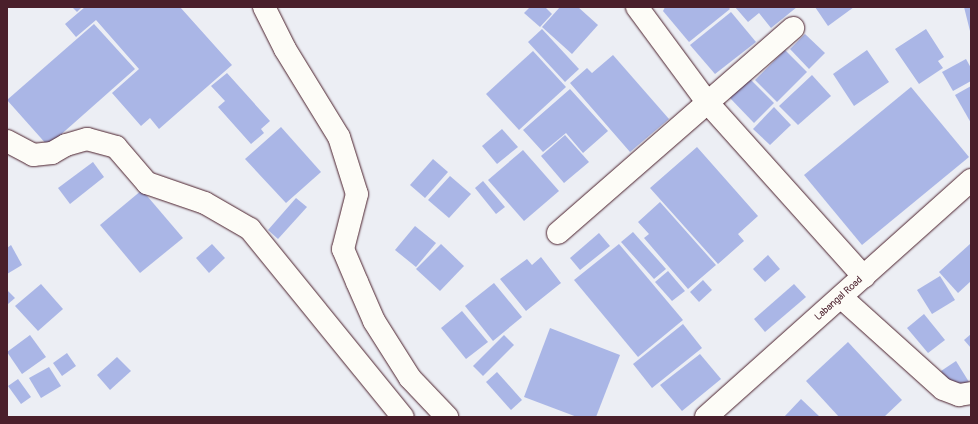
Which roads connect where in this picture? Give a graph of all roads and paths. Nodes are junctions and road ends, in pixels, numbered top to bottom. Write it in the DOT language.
graph roads {
  1 [pos="264,7"];
  2 [pos="637,7"];
  3 [pos="793,28"];
  4 [pos="707,102"];
  5 [pos="7,141"];
  6 [pos="971,180"];
  7 [pos="558,232"];
  8 [pos="864,277"];
  9 [pos="842,298"];
  10 [pos="971,393"];
  11 [pos="403,417"];
  12 [pos="447,417"];
  13 [pos="706,417"];
  1 -- 12 [label="street"];
  2 -- 4 [label="street"];
  3 -- 4 [label="street"];
  4 -- 7 [label="street"];
  4 -- 8 [label="street"];
  5 -- 11 [label="street"];
  6 -- 8 [label="street, Labangal Road"];
  8 -- 9 [label="street, Labangal Road"];
  9 -- 10 [label="street"];
  9 -- 13 [label="street, Labangal Road"];
}
